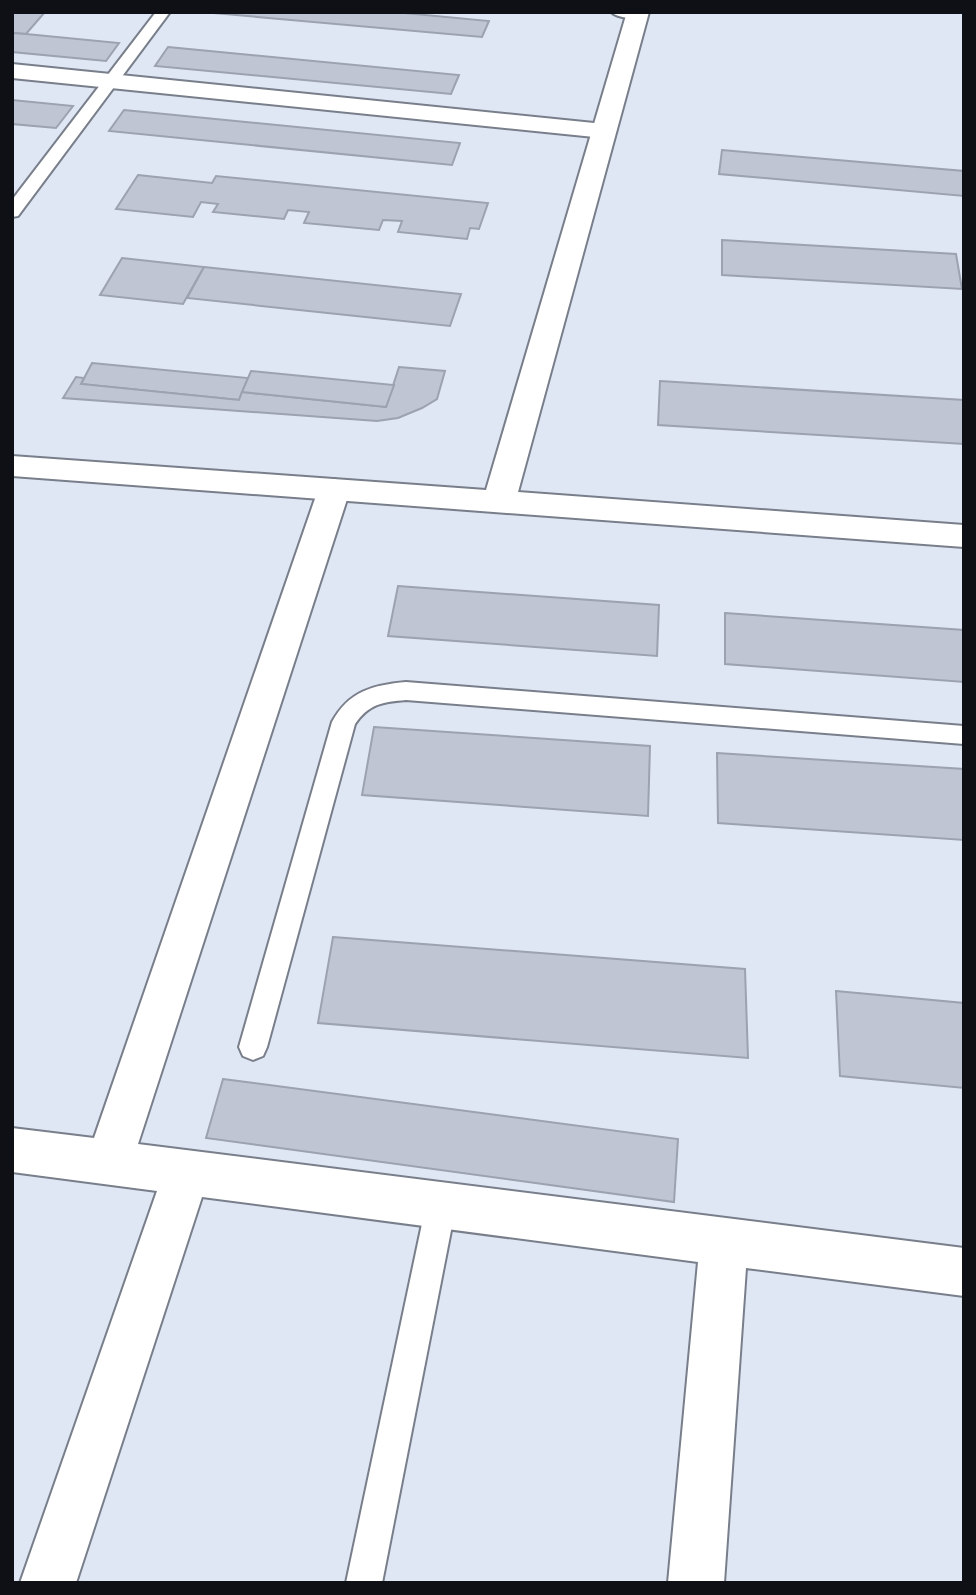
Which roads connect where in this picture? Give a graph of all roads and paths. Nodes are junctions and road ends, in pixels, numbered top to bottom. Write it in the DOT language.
graph roads {
  1 [pos="163,12"];
  2 [pos="631,13"];
  3 [pos="12,71"];
  4 [pos="111,81"];
  5 [pos="604,131"];
  6 [pos="12,212"];
  7 [pos="12,466"];
  8 [pos="334,490"];
  9 [pos="499,502"];
  10 [pos="964,536"];
  11 [pos="964,735"];
  12 [pos="253,1047"];
  13 [pos="12,1150"];
  14 [pos="109,1163"];
  15 [pos="187,1173"];
  16 [pos="441,1205"];
  17 [pos="724,1241"];
  18 [pos="964,1272"];
  19 [pos="48,1583"];
  20 [pos="364,1583"];
  21 [pos="696,1583"];
  1 -- 4 [label="lane"];
  2 -- 5 [label="street"];
  3 -- 4 [label="street"];
  4 -- 5 [label="street"];
  4 -- 6 [label="lane"];
  5 -- 9 [label="street"];
  7 -- 8 [label="street"];
  8 -- 9 [label="street"];
  8 -- 14 [label="street"];
  9 -- 10 [label="street"];
  11 -- 12 [label="lane"];
  13 -- 14 [label="street"];
  14 -- 15 [label="street"];
  15 -- 16 [label="street"];
  15 -- 19 [label="street"];
  16 -- 17 [label="street"];
  16 -- 20 [label="lane"];
  17 -- 18 [label="street"];
  17 -- 21 [label="street"];
}
